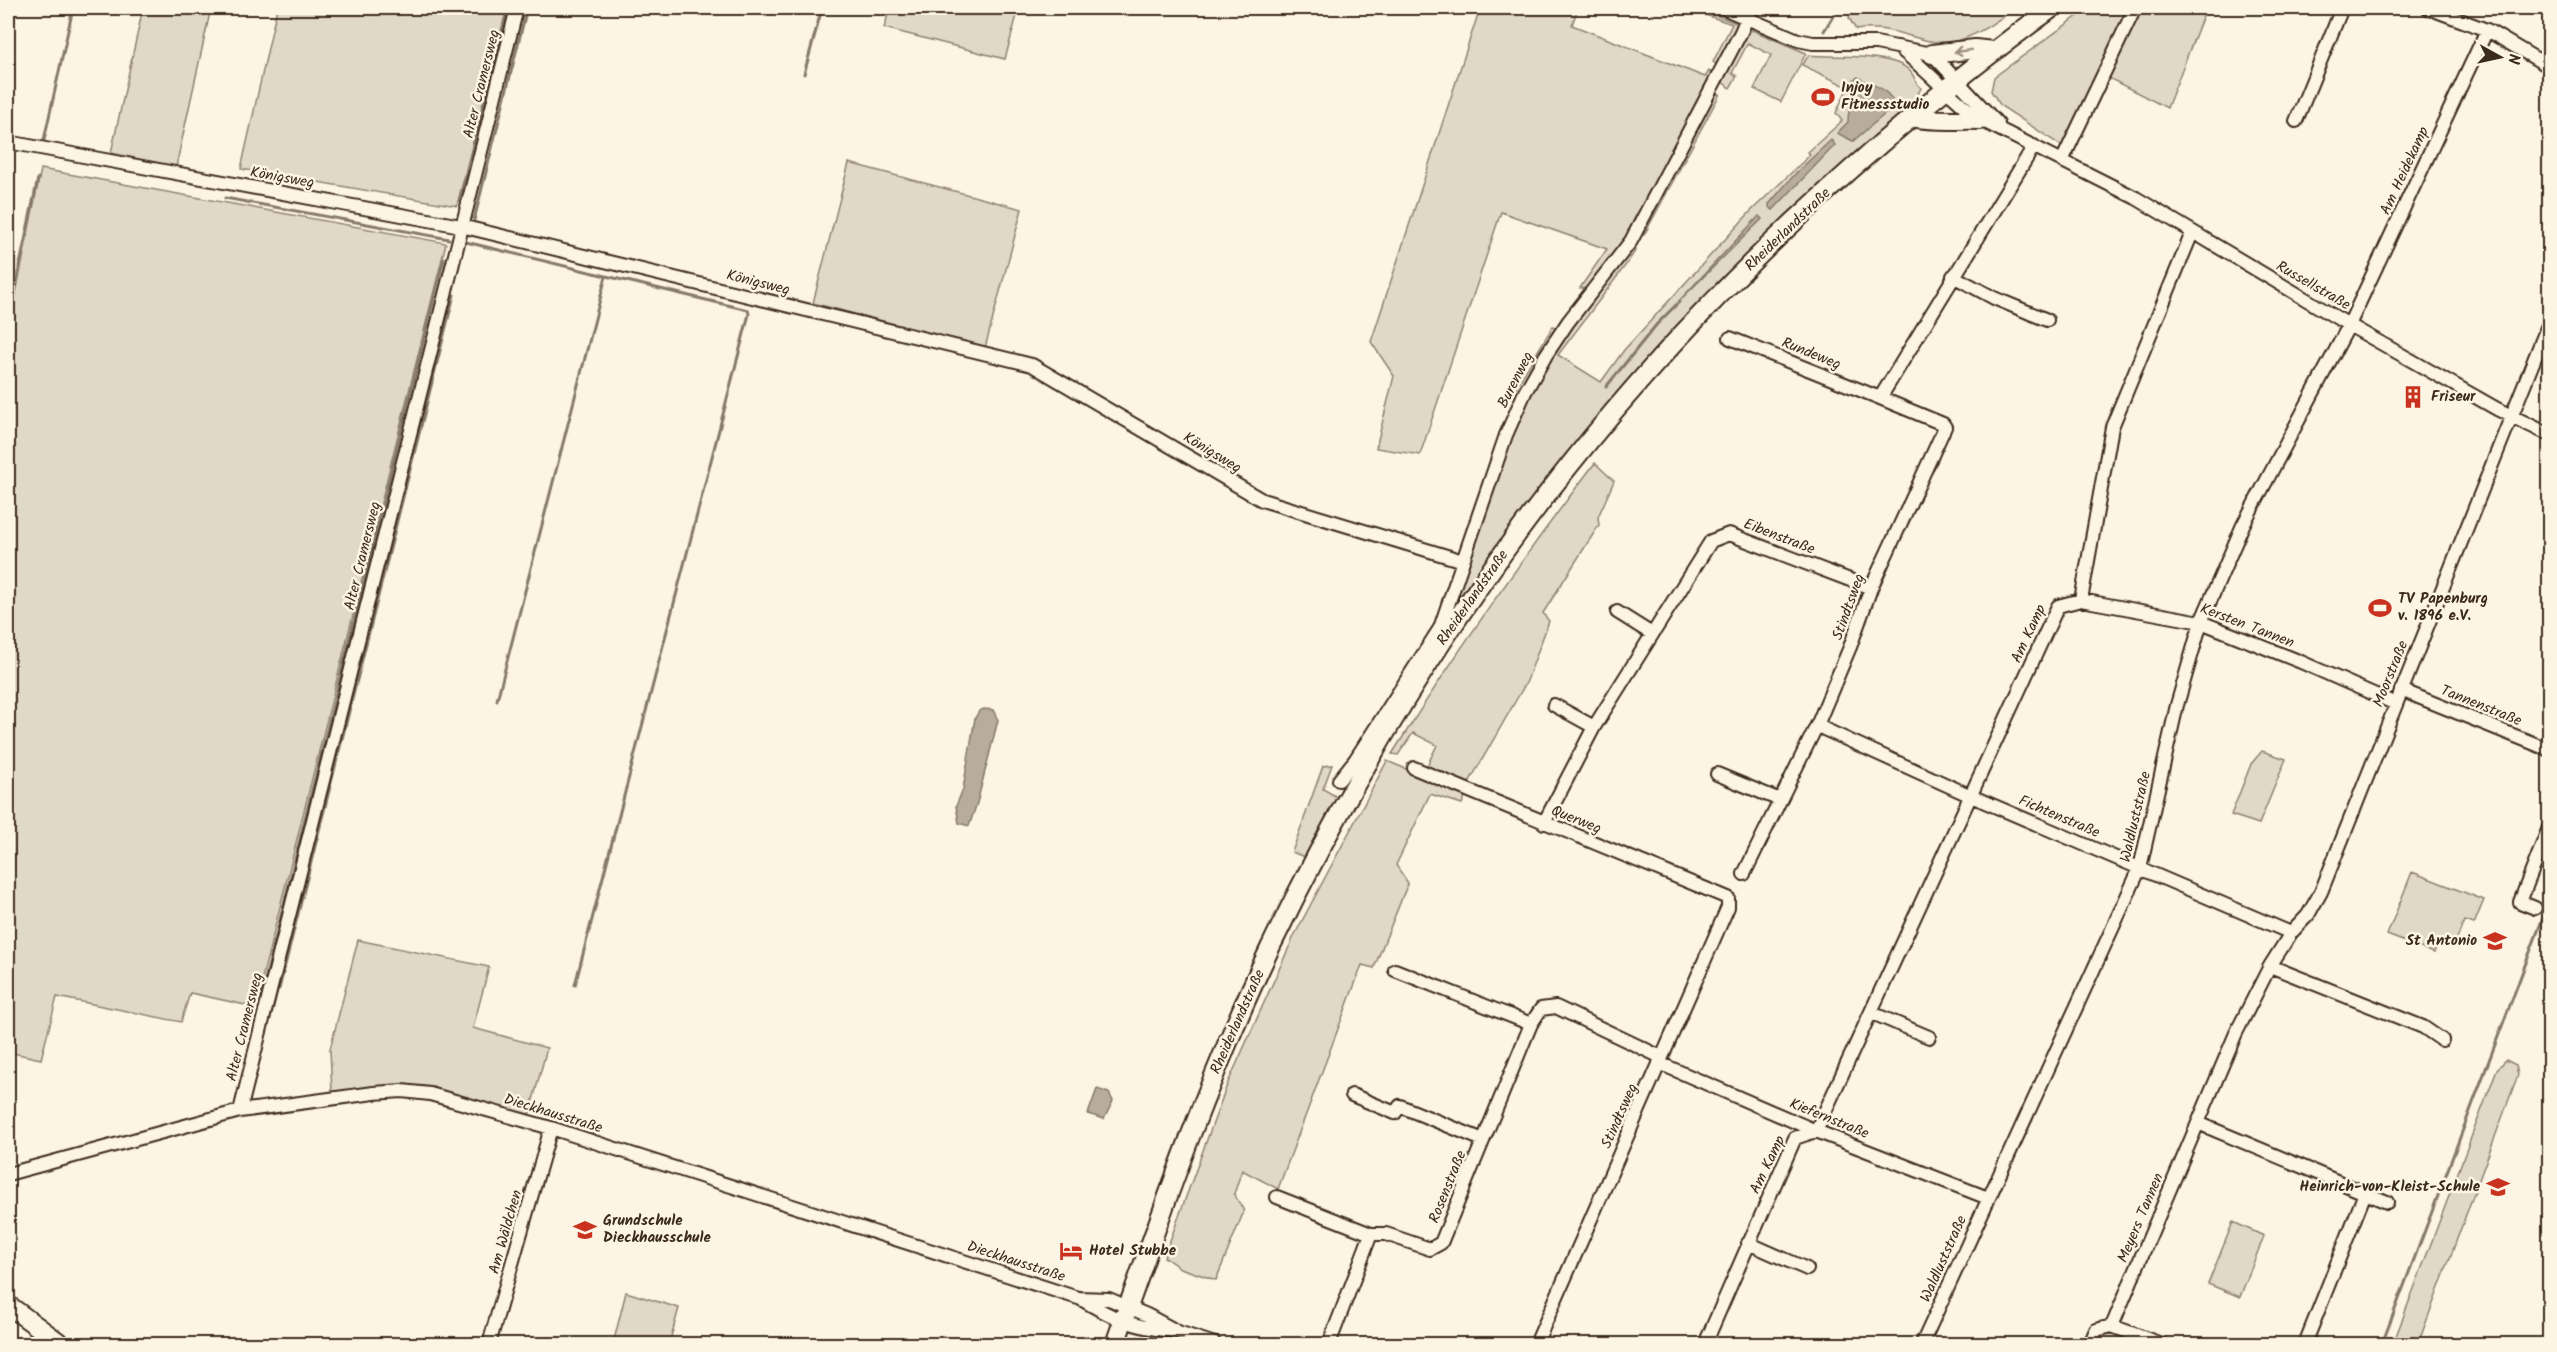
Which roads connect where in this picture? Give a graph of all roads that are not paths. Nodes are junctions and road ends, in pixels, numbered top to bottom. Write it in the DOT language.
graph roads {
  1 [pos="517,8"];
  2 [pos="1723,8"];
  3 [pos="2052,8"];
  4 [pos="2135,8"];
  5 [pos="2342,8"];
  6 [pos="2428,8"];
  7 [pos="1749,12"];
  8 [pos="2487,30"];
  9 [pos="1898,47"];
  10 [pos="1994,51"];
  11 [pos="1932,54"];
  12 [pos="2550,67"];
  13 [pos="1951,85"];
  14 [pos="1912,117"];
  15 [pos="1981,120"];
  16 [pos="2296,122"];
  17 [pos="2002,129"];
  18 [pos="8,142"];
  19 [pos="2034,146"];
  20 [pos="2062,161"];
  21 [pos="461,226"];
  22 [pos="2192,233"];
  23 [pos="1953,276"];
  24 [pos="2047,320"];
  25 [pos="2550,320"];
  26 [pos="2349,325"];
  27 [pos="1731,338"];
  28 [pos="1880,398"];
  29 [pos="2511,416"];
  30 [pos="1943,424"];
  31 [pos="2550,435"];
  32 [pos="1463,561"];
  33 [pos="1871,588"];
  34 [pos="2081,600"];
  35 [pos="1617,612"];
  36 [pos="2201,622"];
  37 [pos="1652,634"];
  38 [pos="2401,690"];
  39 [pos="2396,704"];
  40 [pos="1554,705"];
  41 [pos="1818,723"];
  42 [pos="1594,728"];
  43 [pos="2550,750"];
  44 [pos="1414,768"];
  45 [pos="1717,774"];
  46 [pos="1339,780"];
  47 [pos="1971,796"];
  48 [pos="1780,800"];
  49 [pos="1544,823"];
  50 [pos="2550,825"];
  51 [pos="2140,868"];
  52 [pos="1744,874"];
  53 [pos="1728,898"];
  54 [pos="2535,908"];
  55 [pos="2291,933"];
  56 [pos="2270,966"];
  57 [pos="1395,970"];
  58 [pos="1872,1013"];
  59 [pos="1531,1024"];
  60 [pos="1929,1037"];
  61 [pos="2442,1040"];
  62 [pos="1660,1060"];
  63 [pos="1352,1095"];
  64 [pos="240,1111"];
  65 [pos="2198,1123"];
  66 [pos="551,1128"];
  67 [pos="1816,1131"];
  68 [pos="1483,1140"];
  69 [pos="8,1174"];
  70 [pos="2365,1193"];
  71 [pos="1277,1197"];
  72 [pos="1988,1198"];
  73 [pos="2387,1202"];
  74 [pos="1371,1234"];
  75 [pos="1748,1243"];
  76 [pos="1807,1269"];
  77 [pos="8,1305"];
  78 [pos="1125,1314"];
  79 [pos="2112,1326"];
  80 [pos="62,1344"];
  81 [pos="489,1344"];
  82 [pos="1115,1344"];
  83 [pos="1215,1344"];
  84 [pos="1329,1344"];
  85 [pos="1536,1344"];
  86 [pos="1705,1344"];
  87 [pos="1922,1344"];
  88 [pos="2090,1344"];
  89 [pos="2160,1344"];
  90 [pos="2305,1344"];
  1 -- 21 [label="street, Alter Cramersweg"];
  2 -- 7 [label="street"];
  3 -- 10 [label="main road, Rheiderlandstraße"];
  4 -- 20 [label="street"];
  5 -- 16 [label="street"];
  6 -- 8 [label="street"];
  7 -- 9 [label="street"];
  7 -- 32 [label="street, Burenweg"];
  8 -- 12 [label="street"];
  8 -- 26 [label="street, Am Heidekamp"];
  9 -- 11 [label="street"];
  9 -- 13 [label="street, Russellstraße"];
  10 -- 11 [label="main road, one-way"];
  10 -- 13 [label="main road, Rheiderlandstraße"];
  11 -- 13 [label="street, Russellstraße"];
  13 -- 14 [label="main road, Rheiderlandstraße"];
  13 -- 15 [label="street, Russellstraße"];
  13 -- 17 [label="street, Russellstraße"];
  14 -- 15 [label="main road"];
  14 -- 78 [label="main road, Rheiderlandstraße"];
  15 -- 17 [label="street, Russellstraße"];
  17 -- 19 [label="street, Russellstraße"];
  18 -- 21 [label="street, Königsweg"];
  19 -- 20 [label="street, Russellstraße"];
  19 -- 23 [label="street"];
  20 -- 22 [label="street, Russellstraße"];
  21 -- 32 [label="street, Königsweg"];
  21 -- 64 [label="street, Alter Cramersweg"];
  22 -- 26 [label="street, Russellstraße"];
  22 -- 34 [label="street"];
  23 -- 24 [label="street"];
  23 -- 28 [label="street"];
  25 -- 29 [label="street, Moorstraße"];
  26 -- 29 [label="street, Russellstraße"];
  26 -- 36 [label="street, Waldluststraße"];
  27 -- 28 [label="street, Rundeweg"];
  28 -- 30 [label="street, Rundeweg"];
  29 -- 31 [label="street, Russellstraße"];
  29 -- 38 [label="street, Moorstraße"];
  30 -- 33 [label="street, Stindtsweg"];
  32 -- 46 [label="street, Burenweg"];
  33 -- 37 [label="street, Eibenstraße"];
  33 -- 41 [label="street, Stindtsweg"];
  34 -- 36 [label="street, Kersten Tannen"];
  34 -- 47 [label="street, Am Kamp"];
  35 -- 37 [label="street"];
  36 -- 39 [label="street, Kersten Tannen"];
  36 -- 51 [label="street, Waldluststraße"];
  37 -- 42 [label="street, Eibenstraße"];
  38 -- 39 [label="street, Moorstraße"];
  38 -- 43 [label="street, Tannenstraße"];
  39 -- 55 [label="street, Moorstraße"];
  40 -- 42 [label="street"];
  41 -- 47 [label="street, Fichtenstraße"];
  41 -- 48 [label="street, Stindtsweg"];
  42 -- 49 [label="street, Eibenstraße"];
  44 -- 49 [label="street, Querweg"];
  45 -- 48 [label="street"];
  47 -- 51 [label="street, Fichtenstraße"];
  47 -- 58 [label="street, Am Kamp"];
  48 -- 52 [label="street, Stindtsweg"];
  49 -- 53 [label="street, Querweg"];
  50 -- 54 [label="street"];
  51 -- 55 [label="street, Fichtenstraße"];
  51 -- 72 [label="street, Waldluststraße"];
  53 -- 62 [label="street, Stindtsweg"];
  55 -- 56 [label="street, Meyers Tannen"];
  56 -- 61 [label="street"];
  56 -- 65 [label="street, Meyers Tannen"];
  57 -- 59 [label="street"];
  58 -- 60 [label="street"];
  58 -- 67 [label="street, Am Kamp"];
  59 -- 62 [label="street"];
  59 -- 68 [label="street, Rosenstraße"];
  62 -- 67 [label="street, Kiefernstraße"];
  62 -- 85 [label="street, Stindtsweg"];
  63 -- 68 [label="street, Rosenstraße"];
  64 -- 66 [label="street, Dieckhausstraße"];
  64 -- 69 [label="street, Dieckhausstraße"];
  65 -- 70 [label="street"];
  65 -- 79 [label="street, Meyers Tannen"];
  66 -- 78 [label="street, Dieckhausstraße"];
  66 -- 81 [label="street, Am Wäldchen"];
  67 -- 72 [label="street, Kiefernstraße"];
  67 -- 75 [label="street, Am Kamp"];
  68 -- 74 [label="street, Rosenstraße"];
  70 -- 73 [label="street"];
  70 -- 90 [label="street"];
  71 -- 74 [label="street, Rosenstraße"];
  72 -- 87 [label="street, Waldluststraße"];
  74 -- 84 [label="street"];
  75 -- 76 [label="street"];
  75 -- 86 [label="street, Am Kamp"];
  77 -- 80 [label="main road"];
  78 -- 82 [label="main road, Rheiderlandstraße"];
  78 -- 83 [label="street, Dieckhausstraße"];
  79 -- 88 [label="street, Meyers Tannen"];
  79 -- 89 [label="street"];
}
